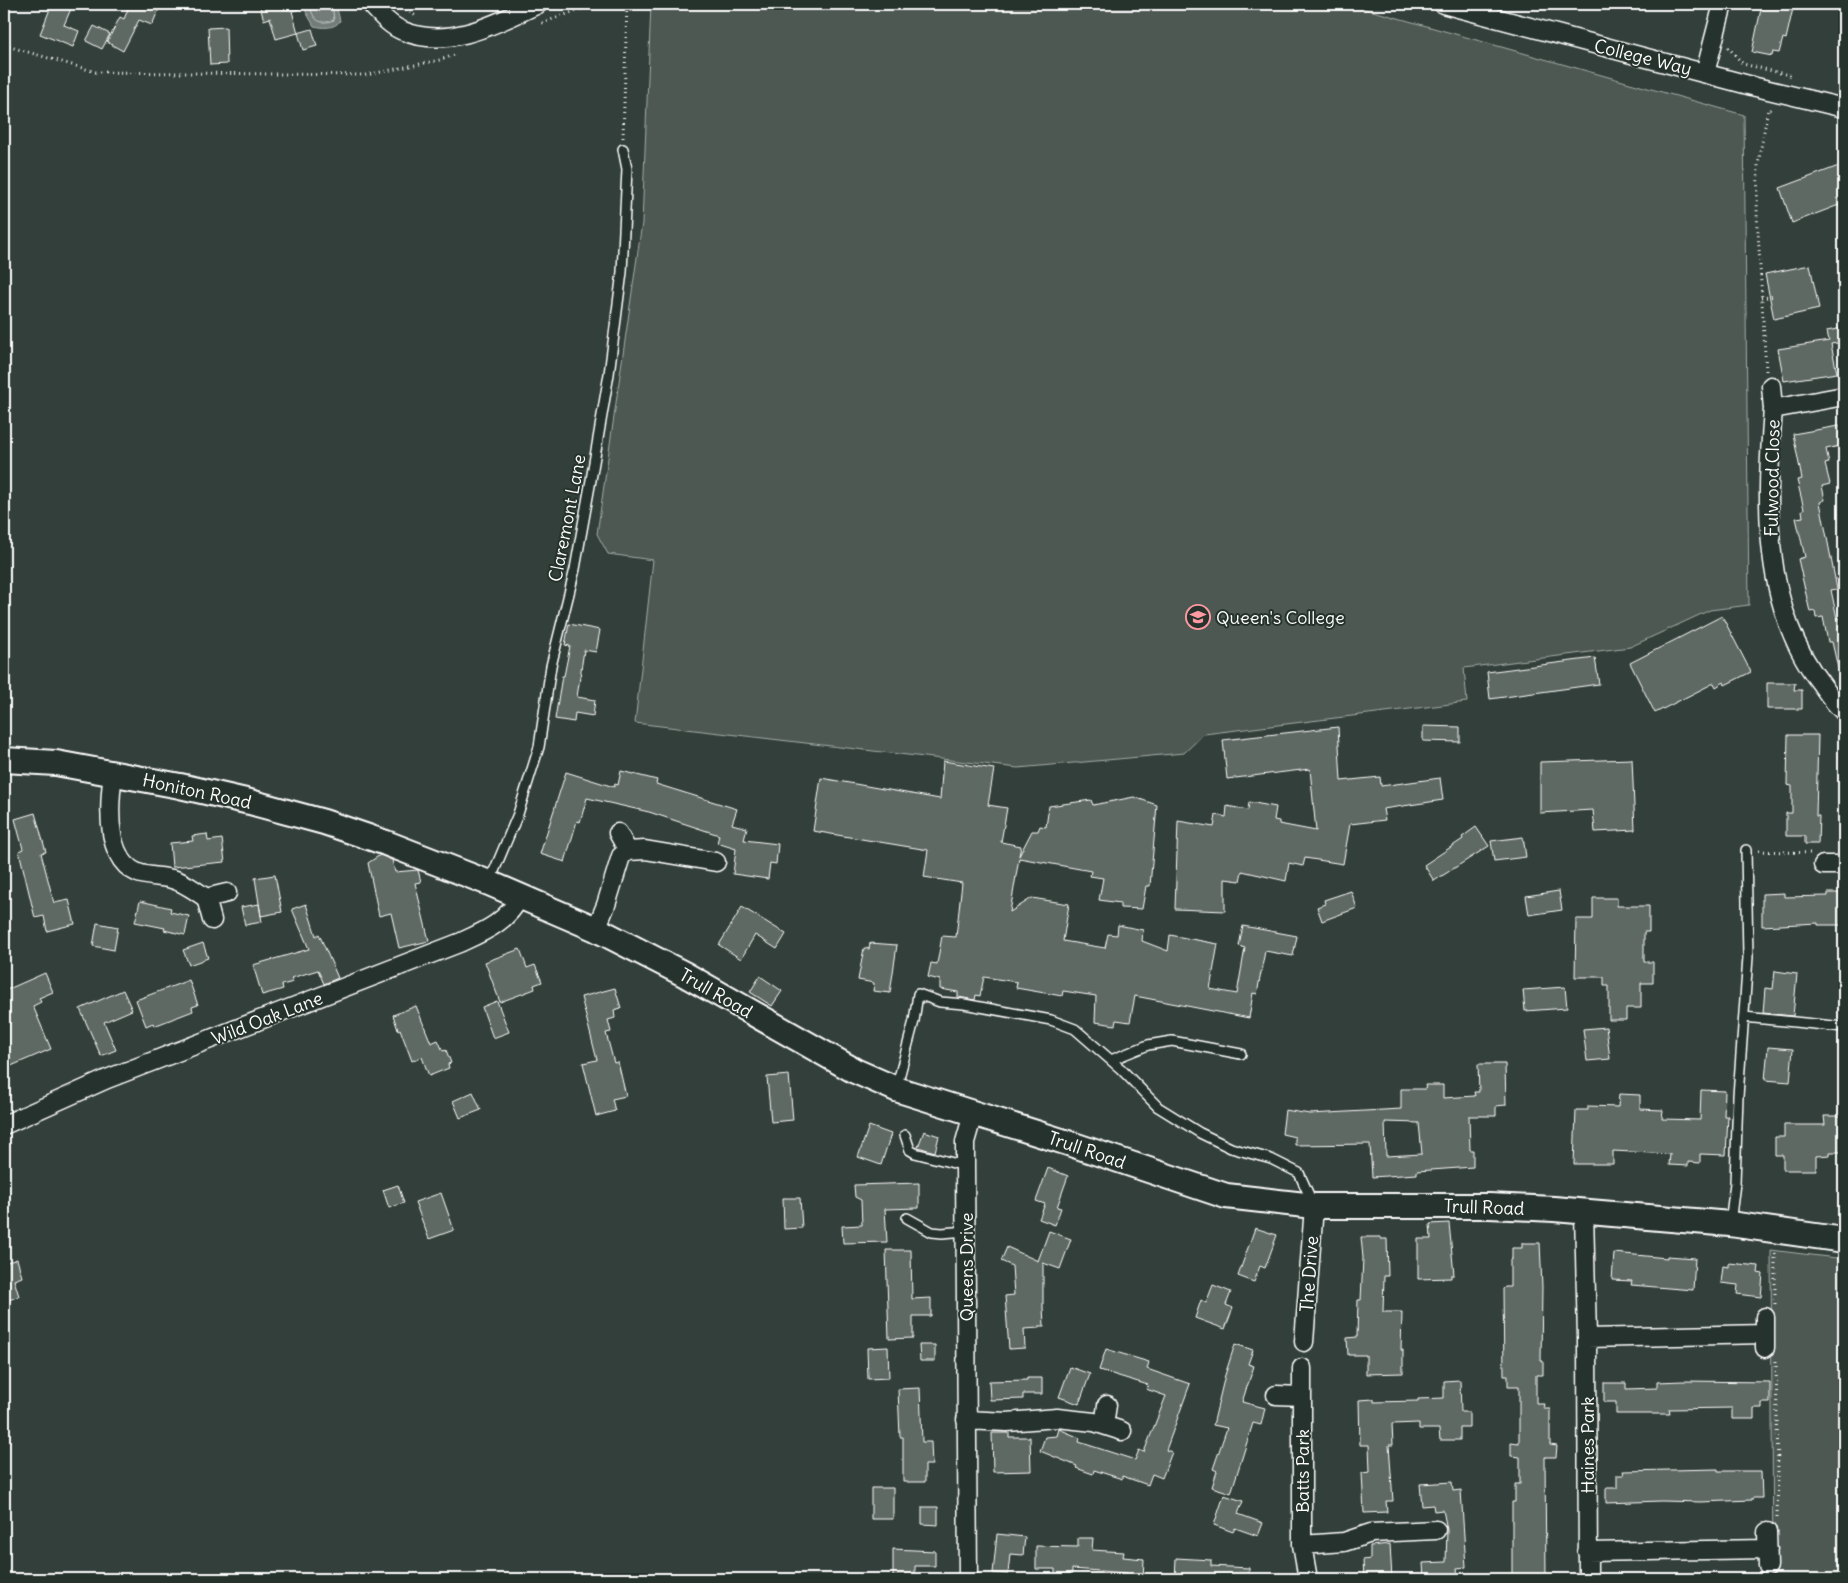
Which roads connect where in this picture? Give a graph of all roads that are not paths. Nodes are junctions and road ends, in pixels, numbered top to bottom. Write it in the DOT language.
graph roads {
  1 [pos="371,4"];
  2 [pos="538,4"];
  3 [pos="1443,4"];
  4 [pos="1723,4"];
  5 [pos="1705,73"];
  6 [pos="1844,108"];
  7 [pos="623,149"];
  8 [pos="1771,386"];
  9 [pos="1844,396"];
  10 [pos="1773,409"];
  11 [pos="1844,712"];
  12 [pos="4,760"];
  13 [pos="113,774"];
  14 [pos="618,833"];
  15 [pos="386,843"];
  16 [pos="1746,850"];
  17 [pos="628,851"];
  18 [pos="1820,861"];
  19 [pos="716,862"];
  20 [pos="1844,865"];
  21 [pos="489,883"];
  22 [pos="227,893"];
  23 [pos="520,896"];
  24 [pos="206,898"];
  25 [pos="212,920"];
  26 [pos="596,929"];
  27 [pos="1744,1017"];
  28 [pos="1844,1027"];
  29 [pos="1241,1054"];
  30 [pos="1111,1060"];
  31 [pos="896,1089"];
  32 [pos="973,1114"];
  33 [pos="4,1125"];
  34 [pos="905,1135"];
  35 [pos="965,1166"];
  36 [pos="1314,1206"];
  37 [pos="1584,1212"];
  38 [pos="907,1218"];
  39 [pos="1730,1224"];
  40 [pos="966,1231"];
  41 [pos="1844,1240"];
  42 [pos="1770,1310"];
  43 [pos="1587,1338"];
  44 [pos="1304,1342"];
  45 [pos="1302,1368"];
  46 [pos="1276,1395"];
  47 [pos="1302,1396"];
  48 [pos="1108,1405"];
  49 [pos="966,1420"];
  50 [pos="1104,1425"];
  51 [pos="1122,1431"];
  52 [pos="1436,1530"];
  53 [pos="1770,1541"];
  54 [pos="1302,1545"];
  55 [pos="1587,1552"];
  56 [pos="968,1579"];
  57 [pos="1308,1579"];
  58 [pos="1588,1579"];
  1 -- 2 [label="street"];
  3 -- 5 [label="street, College Way"];
  4 -- 5 [label="street"];
  5 -- 6 [label="street, College Way"];
  7 -- 21 [label="lane, Claremont Lane"];
  8 -- 10 [label="street, Fulwood Close"];
  9 -- 10 [label="street, Fulwood Close"];
  10 -- 11 [label="street, Fulwood Close"];
  12 -- 13 [label="street, Honiton Road"];
  13 -- 15 [label="street, Honiton Road"];
  13 -- 24 [label="street"];
  14 -- 17 [label="street"];
  15 -- 21 [label="street, Trull Road"];
  16 -- 27 [label="lane"];
  17 -- 19 [label="street"];
  17 -- 26 [label="street"];
  18 -- 20 [label="street"];
  21 -- 23 [label="street, Trull Road"];
  22 -- 24 [label="street"];
  23 -- 26 [label="street, Trull Road"];
  23 -- 33 [label="street, Wild Oak Lane"];
  24 -- 25 [label="street"];
  26 -- 31 [label="street, Trull Road"];
  27 -- 28 [label="lane"];
  27 -- 39 [label="lane"];
  29 -- 30 [label="lane"];
  30 -- 31 [label="lane"];
  30 -- 36 [label="lane"];
  31 -- 32 [label="street, Trull Road"];
  32 -- 35 [label="street, Queens Drive"];
  32 -- 36 [label="street, Trull Road"];
  34 -- 35 [label="lane"];
  35 -- 40 [label="street, Queens Drive"];
  36 -- 37 [label="street, Trull Road"];
  36 -- 44 [label="street, The Drive"];
  37 -- 39 [label="street, Trull Road"];
  37 -- 43 [label="street, Haines Park"];
  38 -- 40 [label="lane"];
  39 -- 41 [label="street, Trull Road"];
  40 -- 49 [label="street, Queens Drive"];
  42 -- 43 [label="street"];
  43 -- 55 [label="street, Haines Park"];
  45 -- 47 [label="street, Batts Park"];
  46 -- 47 [label="street"];
  47 -- 54 [label="street, Batts Park"];
  48 -- 50 [label="street"];
  49 -- 50 [label="street"];
  49 -- 56 [label="street, Queens Drive"];
  50 -- 51 [label="street"];
  52 -- 54 [label="street"];
  53 -- 55 [label="street"];
  54 -- 57 [label="street, Batts Park"];
  55 -- 58 [label="street, Haines Park"];
}
